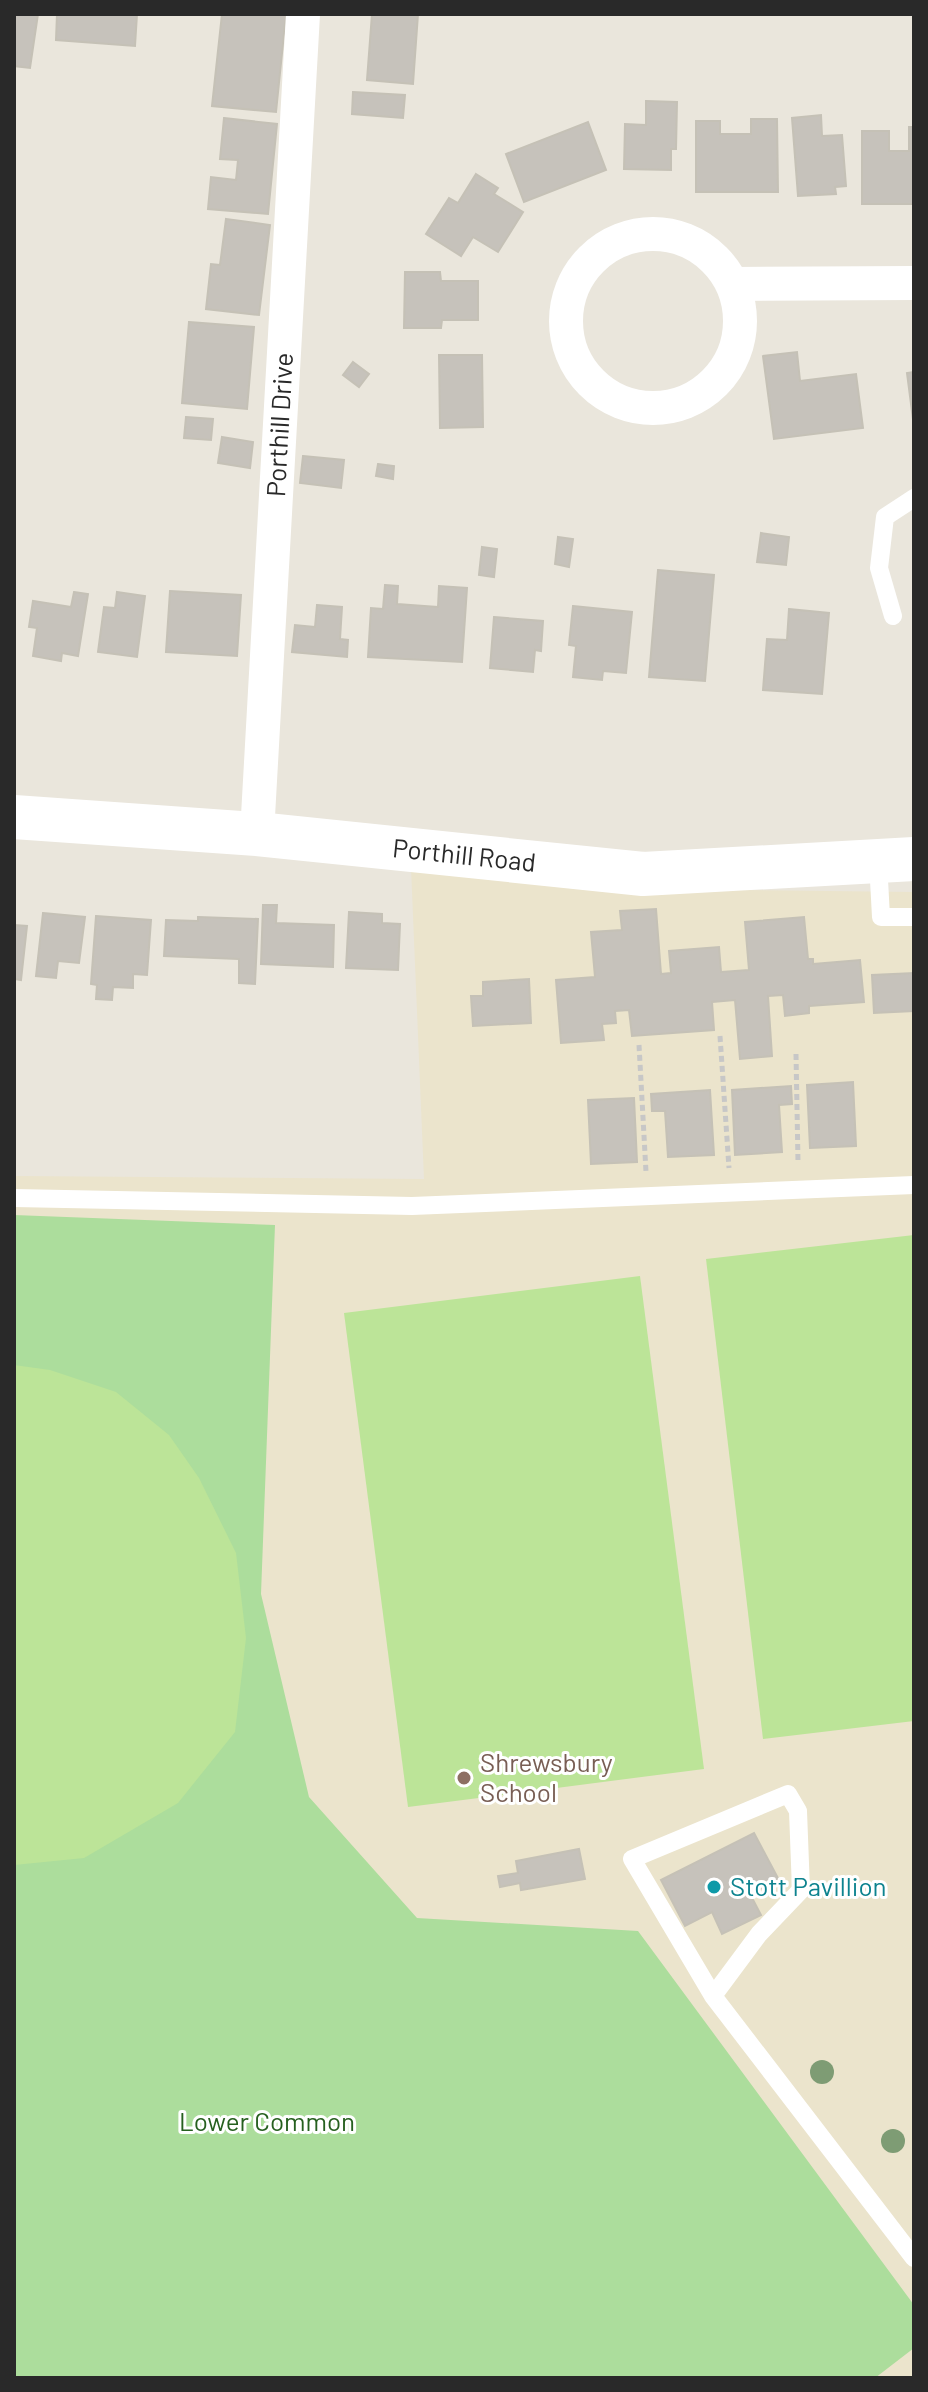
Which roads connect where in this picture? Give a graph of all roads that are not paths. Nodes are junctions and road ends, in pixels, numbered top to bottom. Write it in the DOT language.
graph roads {
  1 [pos="303,14"];
  2 [pos="914,283"];
  3 [pos="734,284"];
  4 [pos="914,498"];
  5 [pos="893,616"];
  6 [pos="14,817"];
  7 [pos="257,834"];
  8 [pos="896,860"];
  9 [pos="914,917"];
  10 [pos="914,1185"];
  11 [pos="14,1198"];
  12 [pos="713,1996"];
  13 [pos="914,2258"];
  1 -- 7 [label="street, Porthill Drive"];
  2 -- 3 [label="street"];
  3 -- 3 [label="street"];
  4 -- 5 [label="lane"];
  6 -- 7 [label="street, Porthill Road"];
  7 -- 8 [label="street, Porthill Road"];
  8 -- 9 [label="lane"];
  10 -- 11 [label="lane"];
  12 -- 12 [label="lane"];
  12 -- 13 [label="lane"];
}
